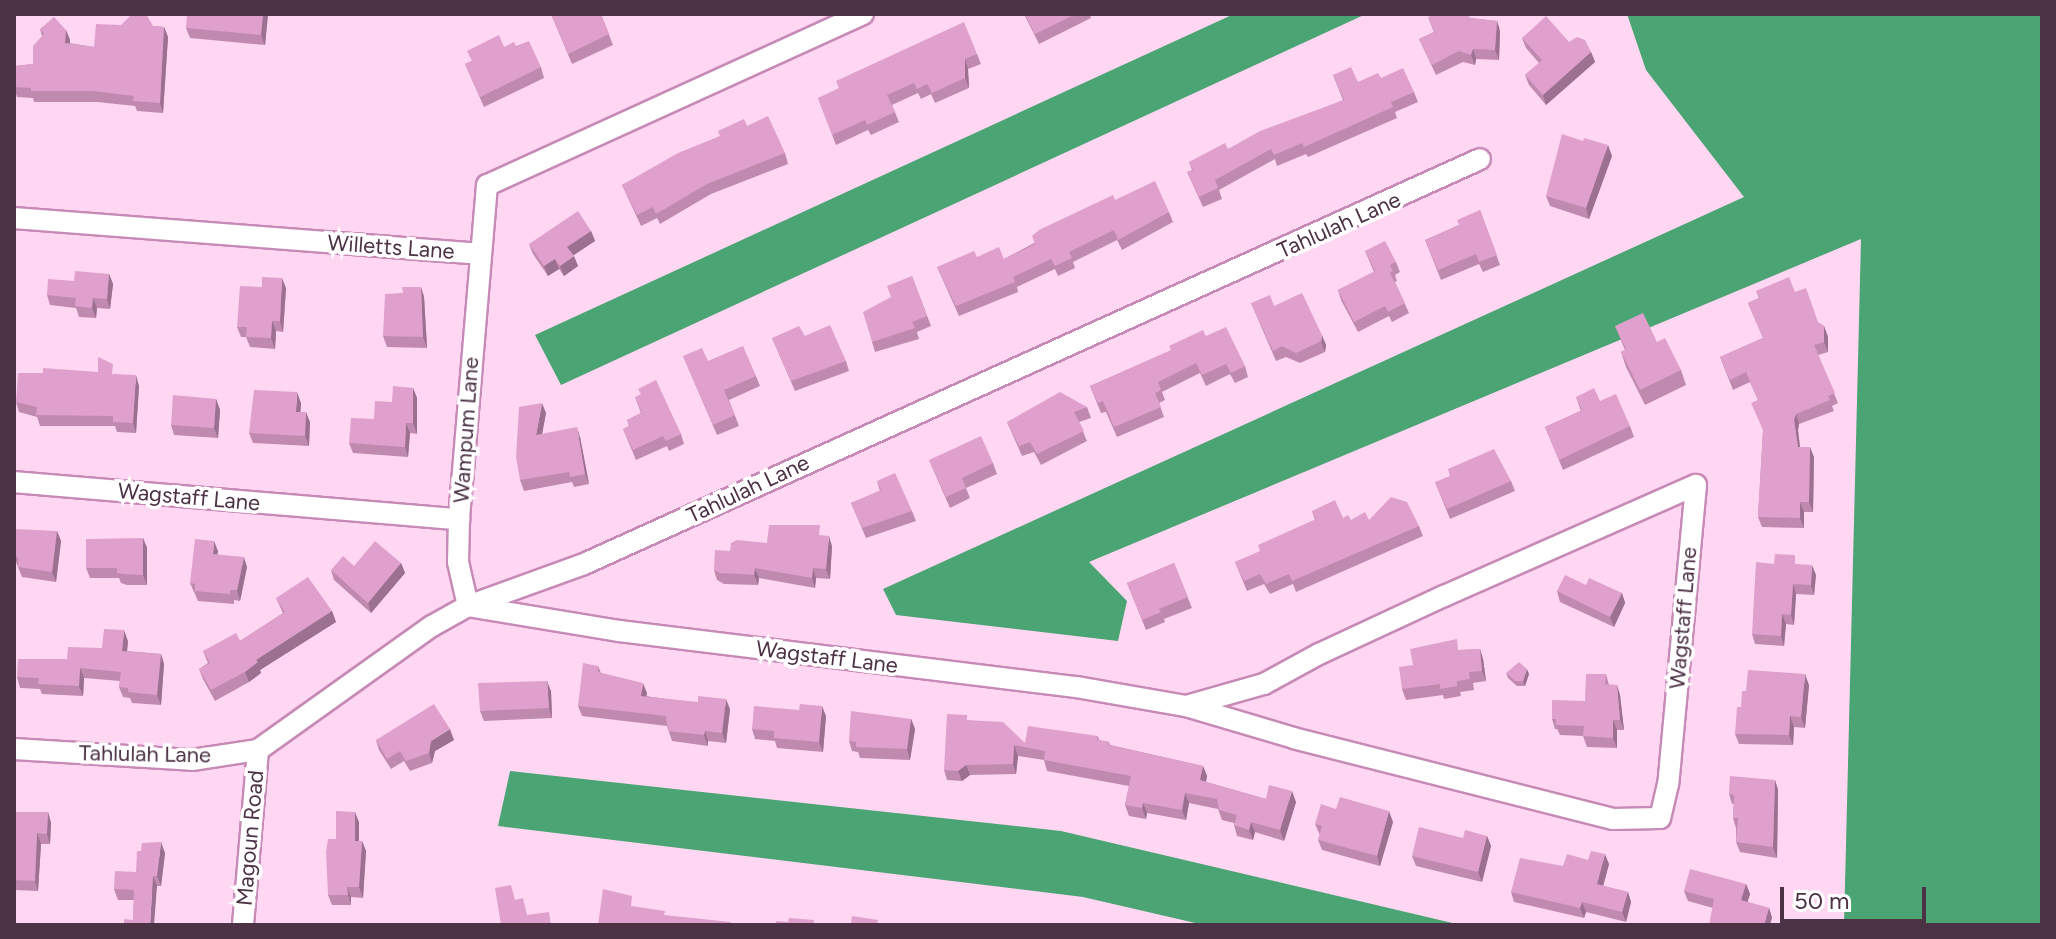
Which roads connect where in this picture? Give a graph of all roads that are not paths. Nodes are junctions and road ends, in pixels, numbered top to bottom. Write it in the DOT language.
graph roads {
  1 [pos="863,14"];
  2 [pos="1480,159"];
  3 [pos="14,218"];
  4 [pos="479,254"];
  5 [pos="14,482"];
  6 [pos="459,519"];
  7 [pos="468,606"];
  8 [pos="1186,706"];
  9 [pos="14,749"];
  10 [pos="258,750"];
  11 [pos="243,925"];
  1 -- 4 [label="street, Willetts Lane"];
  2 -- 7 [label="street, Tahlulah Lane"];
  3 -- 4 [label="street, Willetts Lane"];
  4 -- 6 [label="street, Wampum Lane"];
  5 -- 6 [label="street, Wagstaff Lane"];
  6 -- 7 [label="street, Wampum Lane"];
  7 -- 8 [label="street, Wagstaff Lane"];
  7 -- 10 [label="street, Tahlulah Lane"];
  8 -- 8 [label="street, Wagstaff Lane"];
  9 -- 10 [label="street, Tahlulah Lane"];
  10 -- 11 [label="street, Magoun Road"];
}
